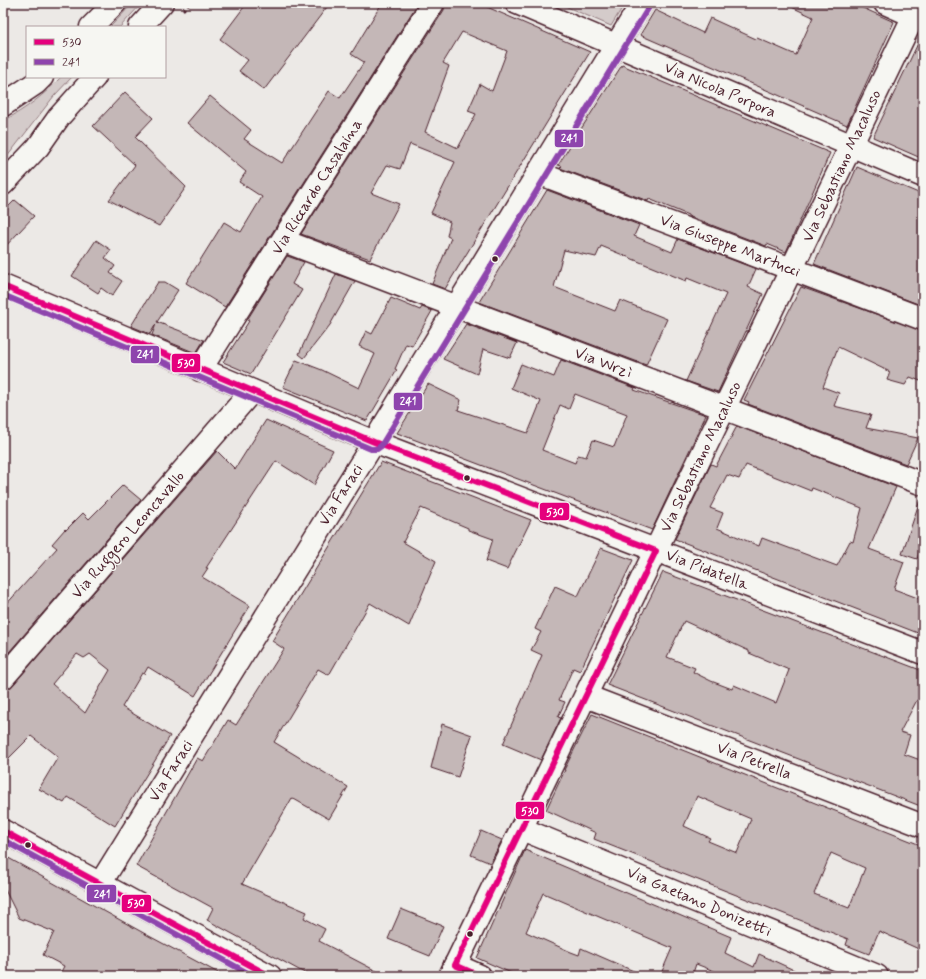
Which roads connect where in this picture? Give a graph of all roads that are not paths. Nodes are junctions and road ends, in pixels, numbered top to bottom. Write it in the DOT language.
graph roads {
  1 [pos="115,3"];
  2 [pos="162,3"];
  3 [pos="433,3"];
  4 [pos="517,3"];
  5 [pos="642,3"];
  6 [pos="885,3"];
  7 [pos="919,13"];
  8 [pos="92,26"];
  9 [pos="141,26"];
  10 [pos="616,46"];
  11 [pos="41,78"];
  12 [pos="94,78"];
  13 [pos="3,105"];
  14 [pos="852,146"];
  15 [pos="538,173"];
  16 [pos="923,176"];
  17 [pos="3,184"];
  18 [pos="284,241"];
  19 [pos="792,270"];
  20 [pos="3,286"];
  21 [pos="455,307"];
  22 [pos="923,319"];
  23 [pos="200,370"];
  24 [pos="252,391"];
  25 [pos="724,409"];
  26 [pos="374,442"];
  27 [pos="923,484"];
  28 [pos="656,551"];
  29 [pos="923,653"];
  30 [pos="3,678"];
  31 [pos="586,696"];
  32 [pos="923,826"];
  33 [pos="522,828"];
  34 [pos="3,831"];
  35 [pos="100,884"];
  36 [pos="453,971"];
  37 [pos="270,976"];
  38 [pos="480,976"];
  39 [pos="877,976"];
  1 -- 8 [label="street"];
  2 -- 9 [label="street"];
  3 -- 18 [label="street, Via Riccardo Casalaina"];
  4 -- 10 [label="street, Via Nicola Porpora"];
  5 -- 10 [label="street, Via Faraci"];
  6 -- 7 [label="street"];
  7 -- 14 [label="street, Via Sebastiano Macaluso"];
  10 -- 14 [label="street, Via Nicola Porpora"];
  10 -- 15 [label="street, Via Faraci"];
  11 -- 13 [label="street"];
  12 -- 17 [label="street"];
  14 -- 16 [label="street, Via Nicola Porpora"];
  14 -- 19 [label="street, Via Sebastiano Macaluso"];
  15 -- 19 [label="street, Via Giuseppe Martucci"];
  15 -- 21 [label="street, Via Faraci"];
  18 -- 21 [label="street, Via Wrzì"];
  18 -- 23 [label="street, Via Riccardo Casalaina"];
  19 -- 22 [label="street, Via Giuseppe Martucci"];
  19 -- 25 [label="street, Via Sebastiano Macaluso"];
  20 -- 23 [label="street, Via Pidatella"];
  21 -- 25 [label="street, Via Wrzì"];
  21 -- 26 [label="street, Via Faraci"];
  23 -- 24 [label="street, Via Pidatella"];
  24 -- 26 [label="street, Via Pidatella"];
  24 -- 30 [label="street, Via Ruggero Leoncavallo"];
  25 -- 27 [label="street, Via Wrzì"];
  25 -- 28 [label="street, Via Sebastiano Macaluso"];
  26 -- 28 [label="street, Via Pidatella"];
  26 -- 35 [label="street, Via Faraci"];
  28 -- 29 [label="street, Via Pidatella"];
  28 -- 31 [label="street, Via Sebastiano Macaluso"];
  31 -- 32 [label="street, Via Petrella"];
  31 -- 33 [label="street, Via Sebastiano Macaluso"];
  33 -- 36 [label="street, Via Sebastiano Macaluso"];
  33 -- 39 [label="street, Via Gaetano Donizetti"];
  34 -- 35 [label="street"];
  35 -- 37 [label="street"];
  36 -- 38 [label="street"];
}
